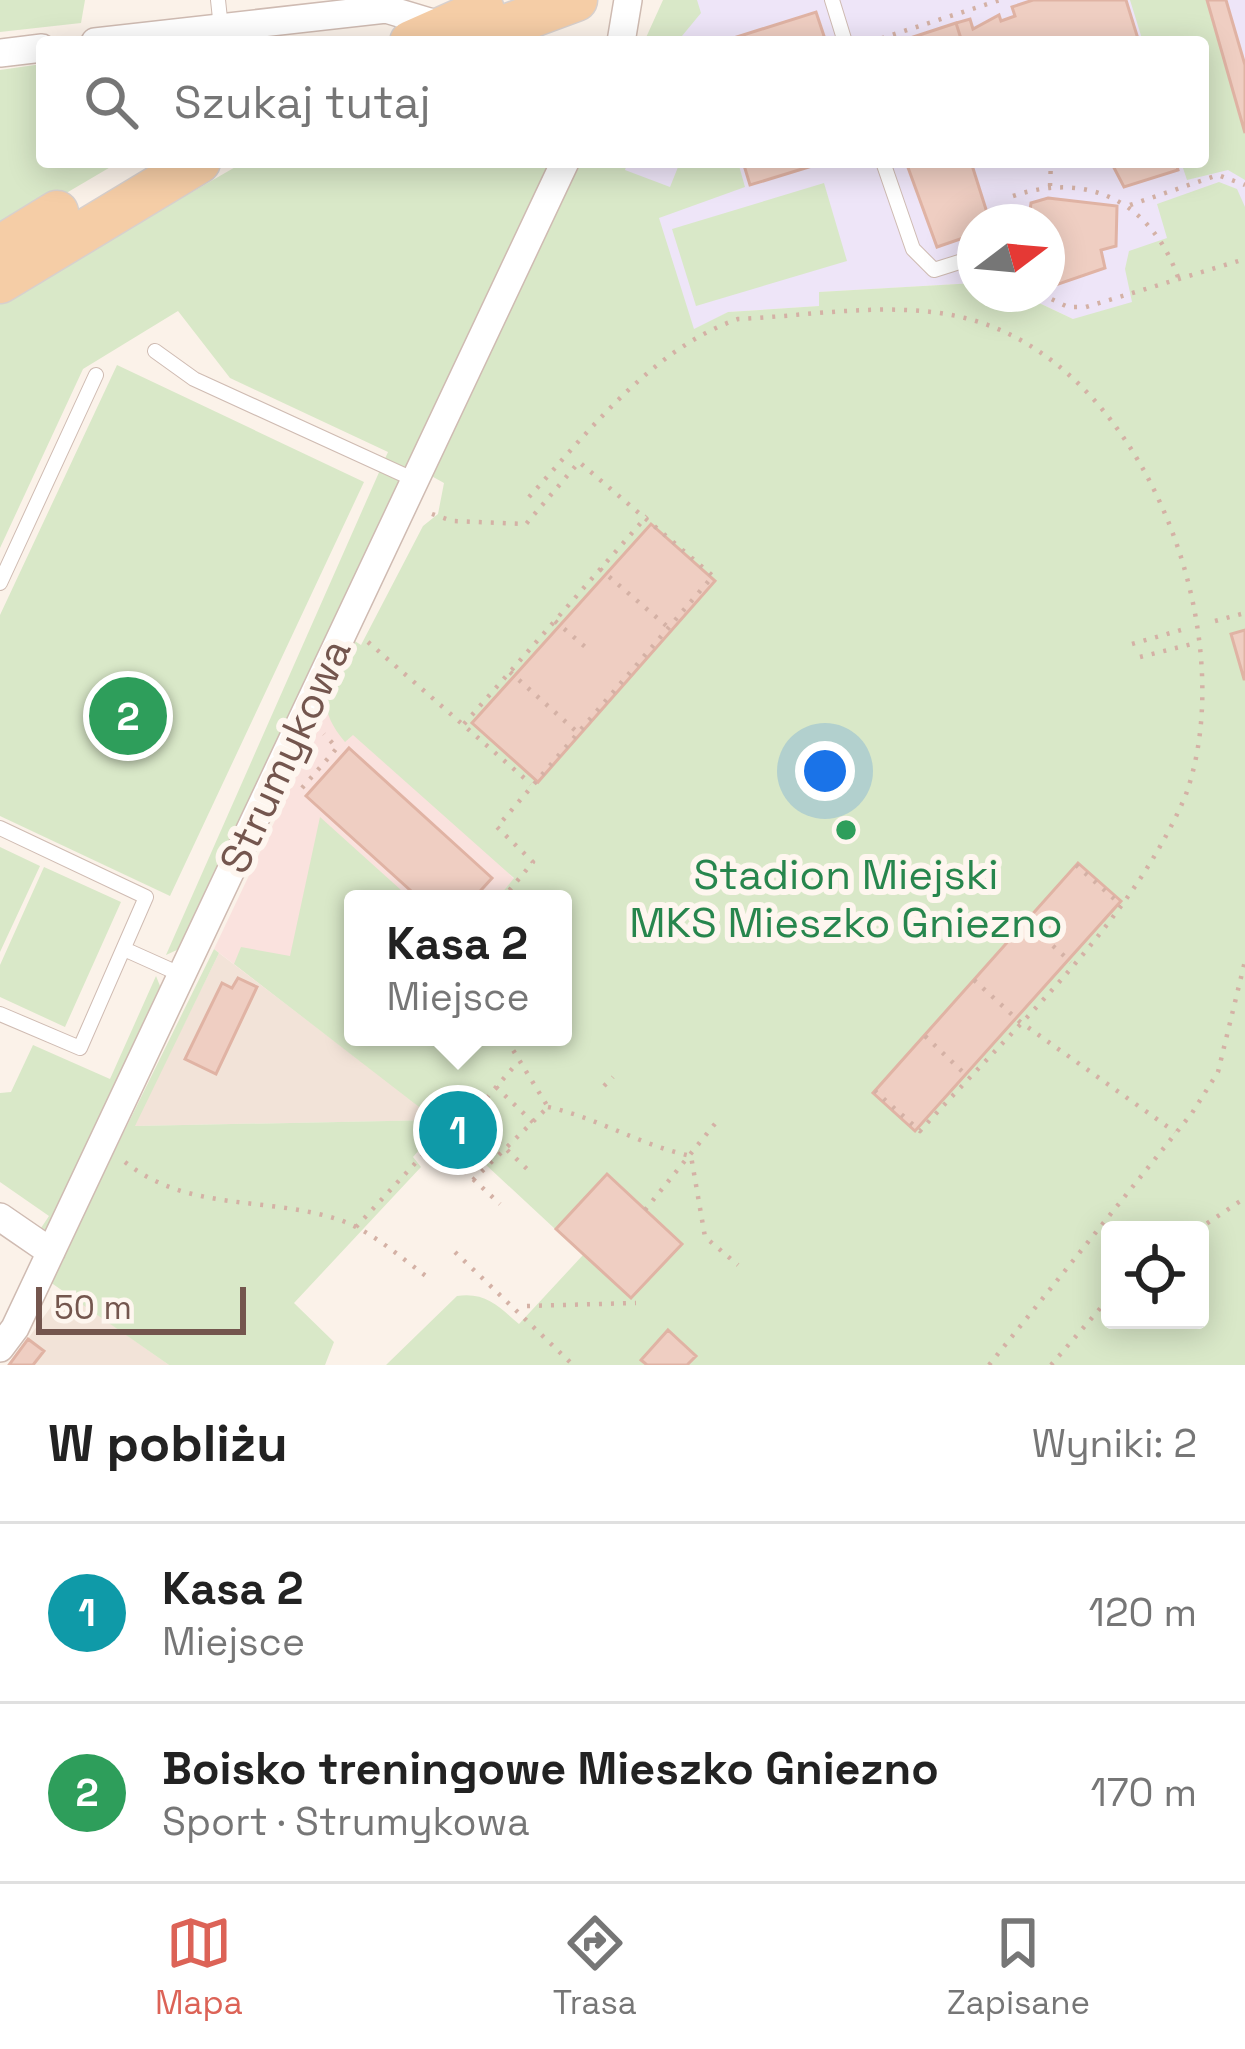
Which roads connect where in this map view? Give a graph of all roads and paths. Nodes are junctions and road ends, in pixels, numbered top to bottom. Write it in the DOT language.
graph roads {
  1 [pos="506,0"];
  2 [pos="576,0"];
  3 [pos="628,0"];
  4 [pos="832,0"];
  5 [pos="1000,0"];
  6 [pos="220,14"];
  7 [pos="144,36"];
  8 [pos="437,36"];
  9 [pos="441,36"];
  10 [pos="443,36"];
  11 [pos="622,36"];
  12 [pos="843,36"];
  13 [pos="889,36"];
  14 [pos="36,49"];
  15 [pos="0,53"];
  16 [pos="137,168"];
  17 [pos="189,168"];
  18 [pos="562,168"];
  19 [pos="885,168"];
  20 [pos="1051,168"];
  21 [pos="1050,185"];
  22 [pos="1245,186"];
  23 [pos="1013,196"];
  24 [pos="1130,205"];
  25 [pos="0,247"];
  26 [pos="1245,260"];
  27 [pos="957,263"];
  28 [pos="1179,280"];
  29 [pos="0,282"];
  30 [pos="1065,306"];
  31 [pos="155,351"];
  32 [pos="96,375"];
  33 [pos="415,480"];
  34 [pos="529,497"];
  35 [pos="400,511"];
  36 [pos="647,516"];
  37 [pos="600,568"];
  38 [pos="0,583"];
  39 [pos="1245,613"];
  40 [pos="555,620"];
  41 [pos="1215,621"];
  42 [pos="347,623"];
  43 [pos="669,628"];
  44 [pos="1181,630"];
  45 [pos="1132,644"];
  46 [pos="1192,644"];
  47 [pos="590,652"];
  48 [pos="1140,657"];
  49 [pos="510,672"];
  50 [pos="464,724"];
  51 [pos="577,732"];
  52 [pos="531,784"];
  53 [pos="0,828"];
  54 [pos="1076,865"];
  55 [pos="510,890"];
  56 [pos="1122,906"];
  57 [pos="1026,922"];
  58 [pos="124,949"];
  59 [pos="1245,961"];
  60 [pos="1072,962"];
  61 [pos="182,975"];
  62 [pos="974,980"];
  63 [pos="0,1014"];
  64 [pos="1019,1021"];
  65 [pos="925,1036"];
  66 [pos="510,1046"];
  67 [pos="518,1062"];
  68 [pos="613,1077"];
  69 [pos="968,1077"];
  70 [pos="604,1086"];
  71 [pos="496,1088"];
  72 [pos="875,1091"];
  73 [pos="548,1107"];
  74 [pos="471,1116"];
  75 [pos="718,1120"];
  76 [pos="480,1124"];
  77 [pos="535,1124"];
  78 [pos="486,1130"];
  79 [pos="1175,1133"];
  80 [pos="434,1143"];
  81 [pos="102,1144"];
  82 [pos="502,1146"];
  83 [pos="691,1156"];
  84 [pos="450,1158"];
  85 [pos="458,1165"];
  86 [pos="528,1170"];
  87 [pos="473,1180"];
  88 [pos="1245,1198"];
  89 [pos="500,1204"];
  90 [pos="645,1210"];
  91 [pos="0,1217"];
  92 [pos="1209,1222"];
  93 [pos="356,1227"];
  94 [pos="51,1252"];
  95 [pos="455,1252"];
  96 [pos="738,1265"];
  97 [pos="430,1279"];
  98 [pos="636,1303"];
  99 [pos="527,1306"];
  100 [pos="1101,1308"];
  101 [pos="0,1348"];
  102 [pos="573,1365"];
  103 [pos="989,1365"];
  104 [pos="1052,1365"];
  1 -- 9 [label="main road"];
  2 -- 10 [label="main road"];
  3 -- 11 [label="street"];
  4 -- 12 [label="lane"];
  5 -- 13 [label="path"];
  6 -- 7 [label="street"];
  6 -- 8 [label="street"];
  14 -- 15 [label="street"];
  16 -- 25 [label="main road"];
  17 -- 29 [label="main road"];
  18 -- 33 [label="street, Strumykowa"];
  19 -- 27 [label="lane"];
  20 -- 21 [label="path"];
  21 -- 23 [label="path"];
  21 -- 24 [label="path"];
  22 -- 24 [label="path"];
  24 -- 28 [label="path"];
  26 -- 28 [label="path"];
  28 -- 30 [label="path"];
  31 -- 33 [label="lane"];
  32 -- 38 [label="lane"];
  33 -- 35 [label="street, Strumykowa"];
  34 -- 56 [label="path"];
  35 -- 36 [label="path"];
  35 -- 42 [label="street, Strumykowa"];
  36 -- 37 [label="path"];
  36 -- 43 [label="path"];
  37 -- 40 [label="path"];
  37 -- 43 [label="path"];
  39 -- 41 [label="path"];
  40 -- 47 [label="path"];
  40 -- 49 [label="path"];
  42 -- 50 [label="path"];
  42 -- 61 [label="street, Strumykowa"];
  43 -- 51 [label="path"];
  44 -- 45 [label="path"];
  46 -- 48 [label="path"];
  49 -- 50 [label="path"];
  49 -- 51 [label="path"];
  50 -- 52 [label="path"];
  51 -- 52 [label="path"];
  52 -- 55 [label="path"];
  53 -- 58 [label="lane"];
  54 -- 56 [label="path"];
  56 -- 60 [label="path"];
  57 -- 60 [label="path"];
  58 -- 61 [label="lane"];
  58 -- 63 [label="lane"];
  59 -- 79 [label="path"];
  60 -- 64 [label="path"];
  61 -- 81 [label="street, Strumykowa"];
  62 -- 64 [label="path"];
  64 -- 69 [label="path"];
  64 -- 79 [label="path"];
  65 -- 69 [label="path"];
  66 -- 67 [label="path"];
  67 -- 71 [label="path"];
  67 -- 73 [label="path"];
  68 -- 70 [label="path"];
  69 -- 72 [label="path"];
  71 -- 74 [label="path"];
  71 -- 77 [label="path"];
  73 -- 77 [label="path"];
  73 -- 83 [label="path"];
  74 -- 76 [label="path"];
  74 -- 80 [label="path"];
  75 -- 83 [label="path"];
  76 -- 78 [label="path"];
  76 -- 84 [label="path"];
  77 -- 82 [label="path"];
  78 -- 82 [label="path"];
  78 -- 85 [label="path"];
  79 -- 103 [label="path"];
  80 -- 84 [label="path"];
  80 -- 93 [label="path"];
  81 -- 93 [label="path"];
  81 -- 94 [label="street, Strumykowa"];
  82 -- 86 [label="path"];
  82 -- 87 [label="path"];
  83 -- 90 [label="path"];
  83 -- 96 [label="path"];
  84 -- 85 [label="path"];
  85 -- 87 [label="path"];
  87 -- 89 [label="path"];
  88 -- 92 [label="path"];
  91 -- 94 [label="street"];
  93 -- 97 [label="path"];
  94 -- 101 [label="street, Strumykowa"];
  95 -- 102 [label="path"];
  98 -- 99 [label="path"];
  100 -- 104 [label="path"];
}
